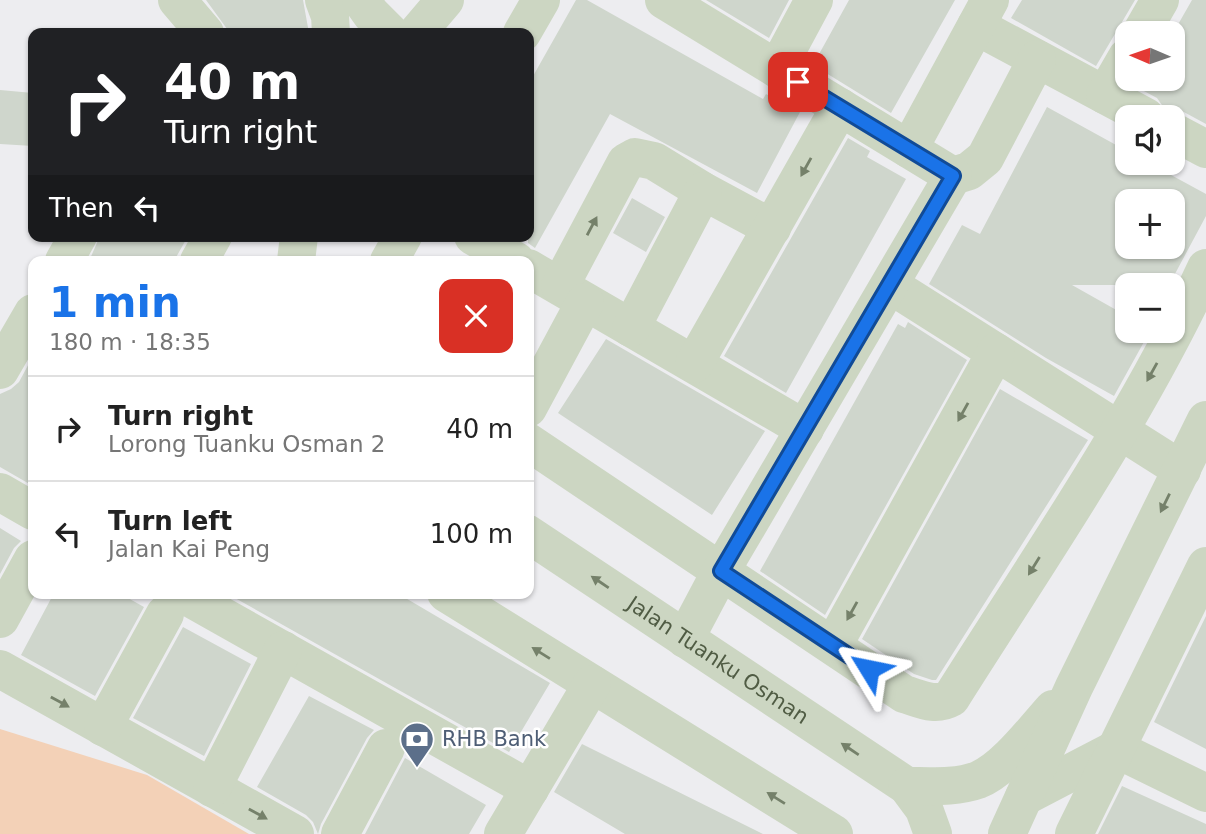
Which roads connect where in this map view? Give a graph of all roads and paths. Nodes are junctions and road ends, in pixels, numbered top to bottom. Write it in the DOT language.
graph roads {
  1 [pos="324,0"];
  2 [pos="361,0"];
  3 [pos="408,0"];
  4 [pos="430,0"];
  5 [pos="445,0"];
  6 [pos="541,0"];
  7 [pos="664,0"];
  8 [pos="814,0"];
  9 [pos="1160,0"];
  10 [pos="983,13"];
  11 [pos="1147,21"];
  12 [pos="331,28"];
  13 [pos="385,28"];
  14 [pos="421,28"];
  15 [pos="525,28"];
  16 [pos="1037,59"];
  17 [pos="777,69"];
  18 [pos="1115,78"];
  19 [pos="1105,95"];
  20 [pos="1124,105"];
  21 [pos="840,107"];
  22 [pos="1185,138"];
  23 [pos="909,149"];
  24 [pos="1206,149"];
  25 [pos="953,176"];
  26 [pos="703,191"];
  27 [pos="772,228"];
  28 [pos="483,242"];
  29 [pos="507,256"];
  30 [pos="1206,268"];
  31 [pos="558,285"];
  32 [pos="890,285"];
  33 [pos="28,322"];
  34 [pos="632,328"];
  35 [pos="996,352"];
  36 [pos="694,364"];
  37 [pos="0,370"];
  38 [pos="534,383"];
  39 [pos="1206,420"];
  40 [pos="805,429"];
  41 [pos="1120,430"];
  42 [pos="534,446"];
  43 [pos="1182,470"];
  44 [pos="0,492"];
  45 [pos="28,508"];
  46 [pos="534,538"];
  47 [pos="1206,566"];
  48 [pos="28,568"];
  49 [pos="721,571"];
  50 [pos="456,599"];
  51 [pos="173,604"];
  52 [pos="0,619"];
  53 [pos="685,639"];
  54 [pos="834,644"];
  55 [pos="282,650"];
  56 [pos="0,669"];
  57 [pos="592,684"];
  58 [pos="1074,687"];
  59 [pos="103,727"];
  60 [pos="386,748"];
  61 [pos="1116,749"];
  62 [pos="907,786"];
  63 [pos="212,788"];
  64 [pos="530,789"];
  65 [pos="1206,793"];
  66 [pos="1024,797"];
  67 [pos="514,830"];
  68 [pos="295,834"];
  69 [pos="340,834"];
  70 [pos="834,834"];
  71 [pos="933,834"];
  72 [pos="1007,834"];
  73 [pos="1074,834"];
  1 -- 12 [label="street"];
  2 -- 13 [label="street"];
  3 -- 4 [label="street"];
  5 -- 14 [label="street"];
  6 -- 15 [label="street"];
  7 -- 17 [label="street"];
  8 -- 17 [label="street"];
  9 -- 11 [label="street"];
  10 -- 16 [label="street"];
  10 -- 23 [label="street"];
  16 -- 19 [label="street"];
  16 -- 25 [label="street"];
  17 -- 21 [label="street"];
  18 -- 19 [label="street"];
  19 -- 20 [label="street"];
  21 -- 23 [label="street"];
  21 -- 27 [label="street, one-way"];
  22 -- 24 [label="street"];
  23 -- 25 [label="street"];
  25 -- 32 [label="street"];
  26 -- 27 [label="street"];
  31 -- 26 [label="street, one-way"];
  26 -- 34 [label="street"];
  27 -- 36 [label="street"];
  28 -- 29 [label="street"];
  30 -- 41 [label="street, one-way"];
  31 -- 34 [label="street"];
  31 -- 38 [label="street"];
  32 -- 35 [label="street"];
  32 -- 40 [label="street"];
  33 -- 37 [label="street"];
  34 -- 36 [label="street"];
  35 -- 41 [label="street"];
  35 -- 54 [label="street, one-way"];
  36 -- 40 [label="street"];
  39 -- 43 [label="street"];
  40 -- 49 [label="street"];
  41 -- 43 [label="street"];
  41 -- 54 [label="street, one-way"];
  42 -- 49 [label="street"];
  43 -- 58 [label="street, one-way"];
  44 -- 45 [label="street"];
  53 -- 46 [label="street, Jalan Tuanku Osman, one-way"];
  47 -- 61 [label="street"];
  48 -- 52 [label="street"];
  49 -- 53 [label="street"];
  49 -- 54 [label="street"];
  57 -- 50 [label="street, one-way"];
  51 -- 55 [label="street"];
  51 -- 59 [label="street"];
  62 -- 53 [label="street, Jalan Tuanku Osman, one-way"];
  55 -- 63 [label="street"];
  55 -- 64 [label="street"];
  56 -- 59 [label="street, one-way"];
  57 -- 64 [label="street"];
  70 -- 57 [label="street, one-way"];
  58 -- 62 [label="street"];
  58 -- 66 [label="street"];
  59 -- 63 [label="street"];
  60 -- 69 [label="street"];
  61 -- 65 [label="street"];
  61 -- 66 [label="street"];
  61 -- 73 [label="street"];
  62 -- 71 [label="street"];
  63 -- 68 [label="street, one-way"];
  64 -- 67 [label="street"];
  66 -- 72 [label="street"];
}
